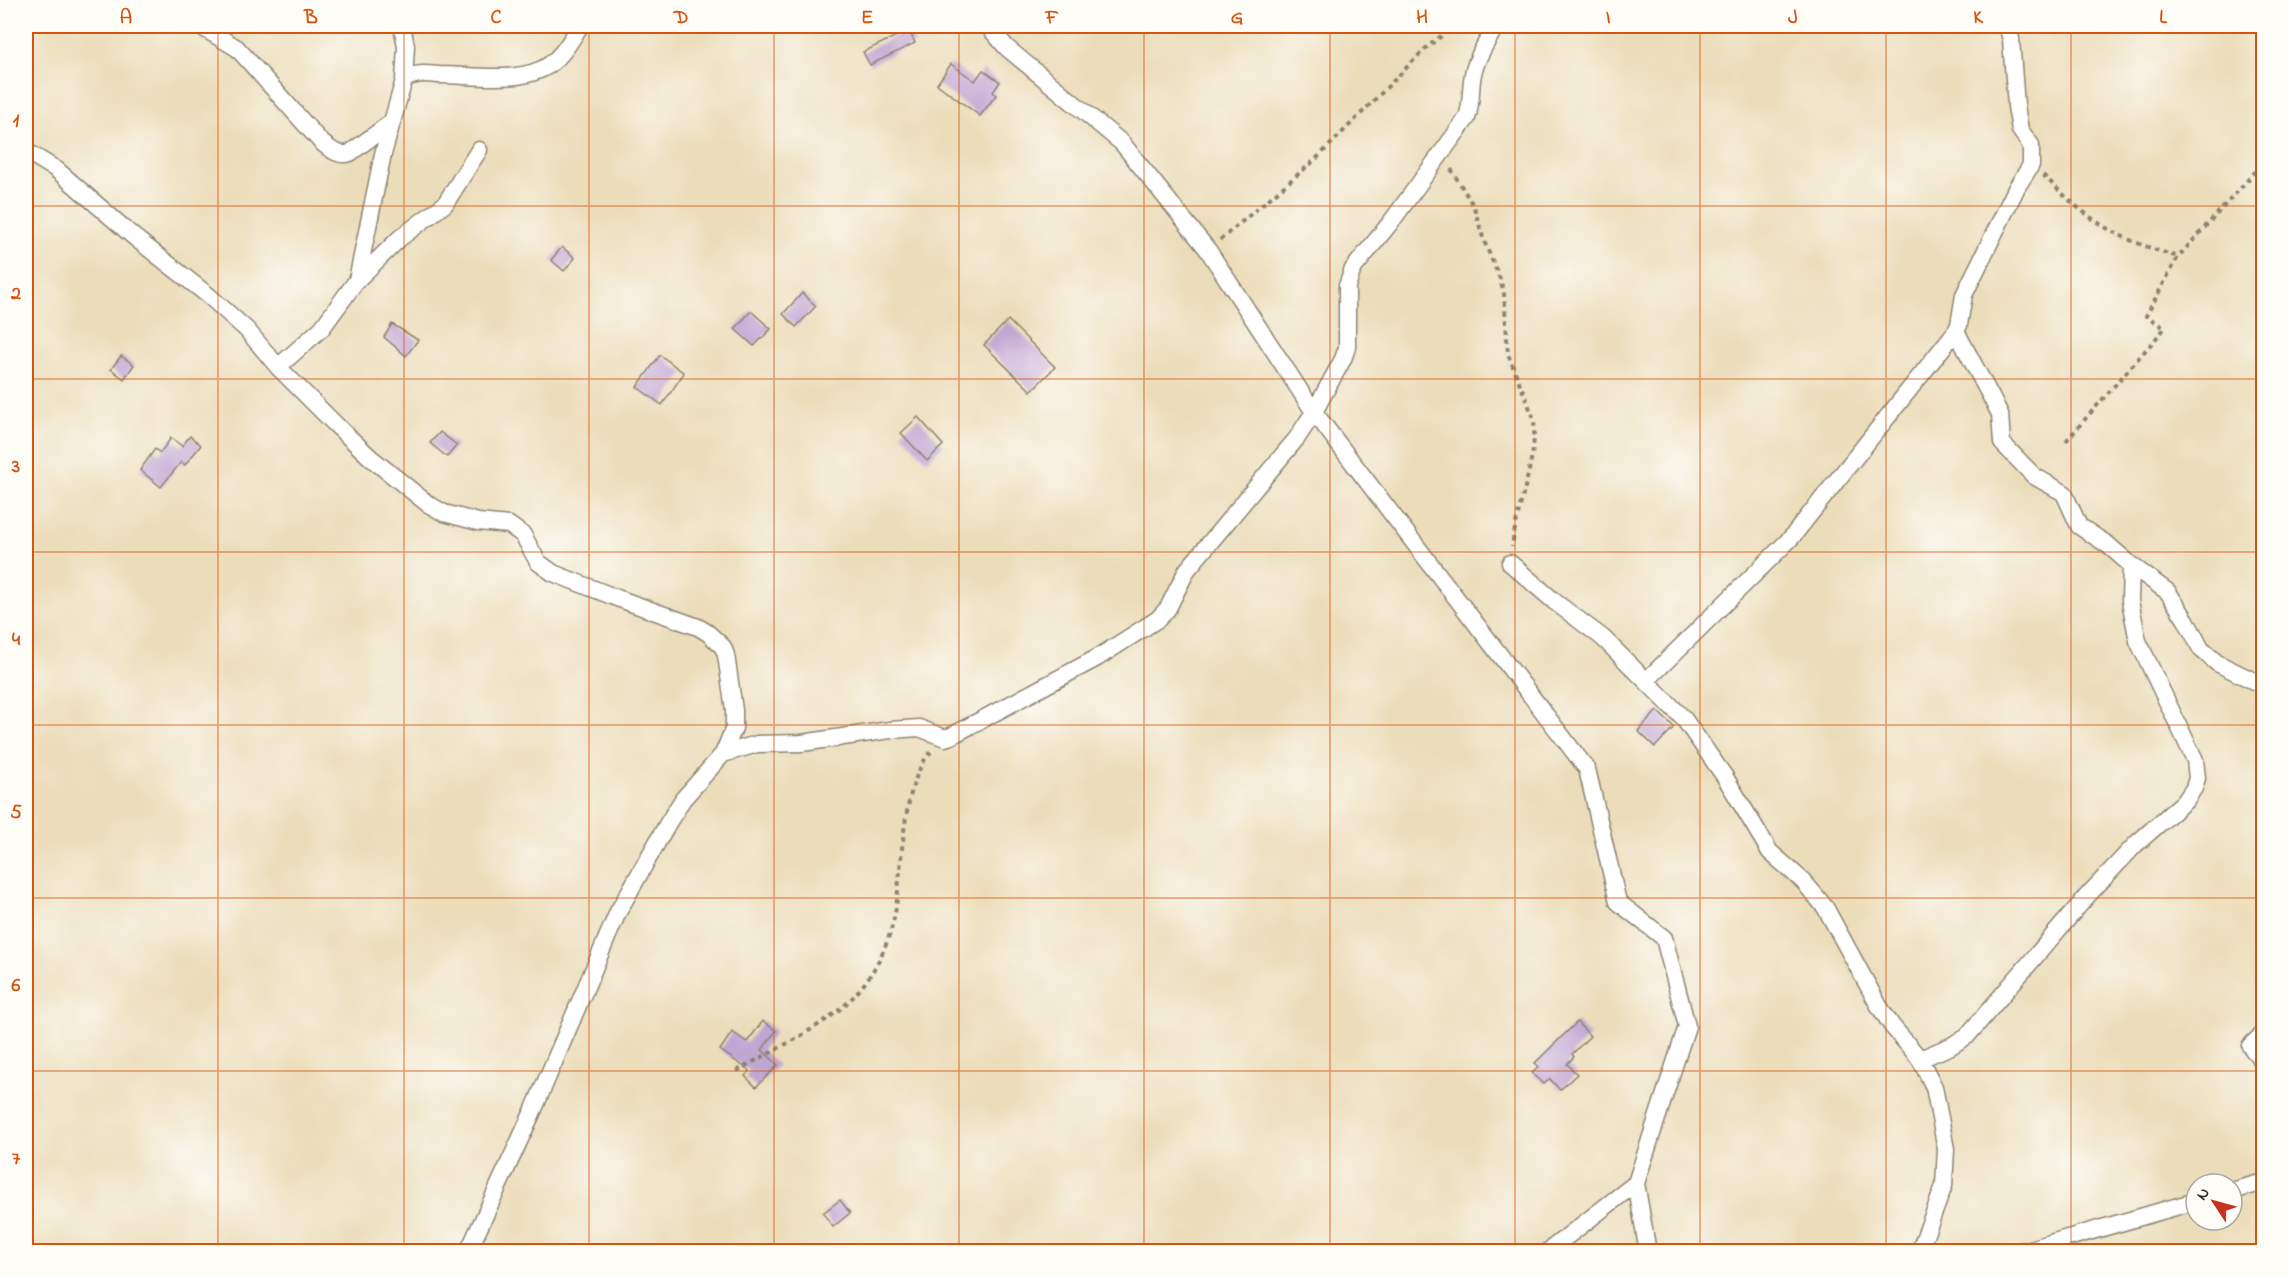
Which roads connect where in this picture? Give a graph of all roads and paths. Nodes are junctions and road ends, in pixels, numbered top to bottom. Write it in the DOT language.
graph roads {
  1 [pos="200,26"];
  2 [pos="402,26"];
  3 [pos="580,26"];
  4 [pos="988,26"];
  5 [pos="1454,26"];
  6 [pos="1496,26"];
  7 [pos="2007,26"];
  8 [pos="404,80"];
  9 [pos="392,122"];
  10 [pos="479,150"];
  11 [pos="26,151"];
  12 [pos="1441,154"];
  13 [pos="2264,162"];
  14 [pos="2031,165"];
  15 [pos="1208,250"];
  16 [pos="2178,257"];
  17 [pos="357,280"];
  18 [pos="1956,331"];
  19 [pos="278,367"];
  20 [pos="1314,412"];
  21 [pos="2066,441"];
  22 [pos="1510,562"];
  23 [pos="2131,565"];
  24 [pos="1647,680"];
  25 [pos="2264,686"];
  26 [pos="945,738"];
  27 [pos="723,754"];
  28 [pos="2264,1033"];
  29 [pos="1920,1059"];
  30 [pos="2264,1063"];
  31 [pos="736,1071"];
  32 [pos="2264,1182"];
  33 [pos="1636,1183"];
  34 [pos="2244,1188"];
  35 [pos="2184,1204"];
  36 [pos="468,1251"];
  37 [pos="1547,1251"];
  38 [pos="1648,1251"];
  39 [pos="1919,1251"];
  40 [pos="2019,1251"];
  1 -- 9 [label="street"];
  2 -- 8 [label="street"];
  3 -- 8 [label="street"];
  4 -- 15 [label="street"];
  5 -- 15 [label="path"];
  6 -- 12 [label="street"];
  7 -- 14 [label="street"];
  8 -- 9 [label="street"];
  9 -- 17 [label="street"];
  10 -- 17 [label="street"];
  11 -- 19 [label="street"];
  12 -- 20 [label="street"];
  12 -- 22 [label="path"];
  13 -- 16 [label="path"];
  14 -- 16 [label="path"];
  14 -- 18 [label="street"];
  15 -- 20 [label="street"];
  16 -- 21 [label="path"];
  17 -- 19 [label="street"];
  18 -- 23 [label="street"];
  18 -- 24 [label="street"];
  19 -- 27 [label="street"];
  20 -- 26 [label="street"];
  20 -- 33 [label="street"];
  22 -- 24 [label="street"];
  23 -- 25 [label="street"];
  23 -- 29 [label="street"];
  24 -- 29 [label="street"];
  26 -- 27 [label="street"];
  26 -- 31 [label="path"];
  27 -- 36 [label="street"];
  28 -- 30 [label="street"];
  29 -- 39 [label="street"];
  32 -- 34 [label="street"];
  33 -- 37 [label="street"];
  33 -- 38 [label="street"];
  35 -- 40 [label="street"];
}
